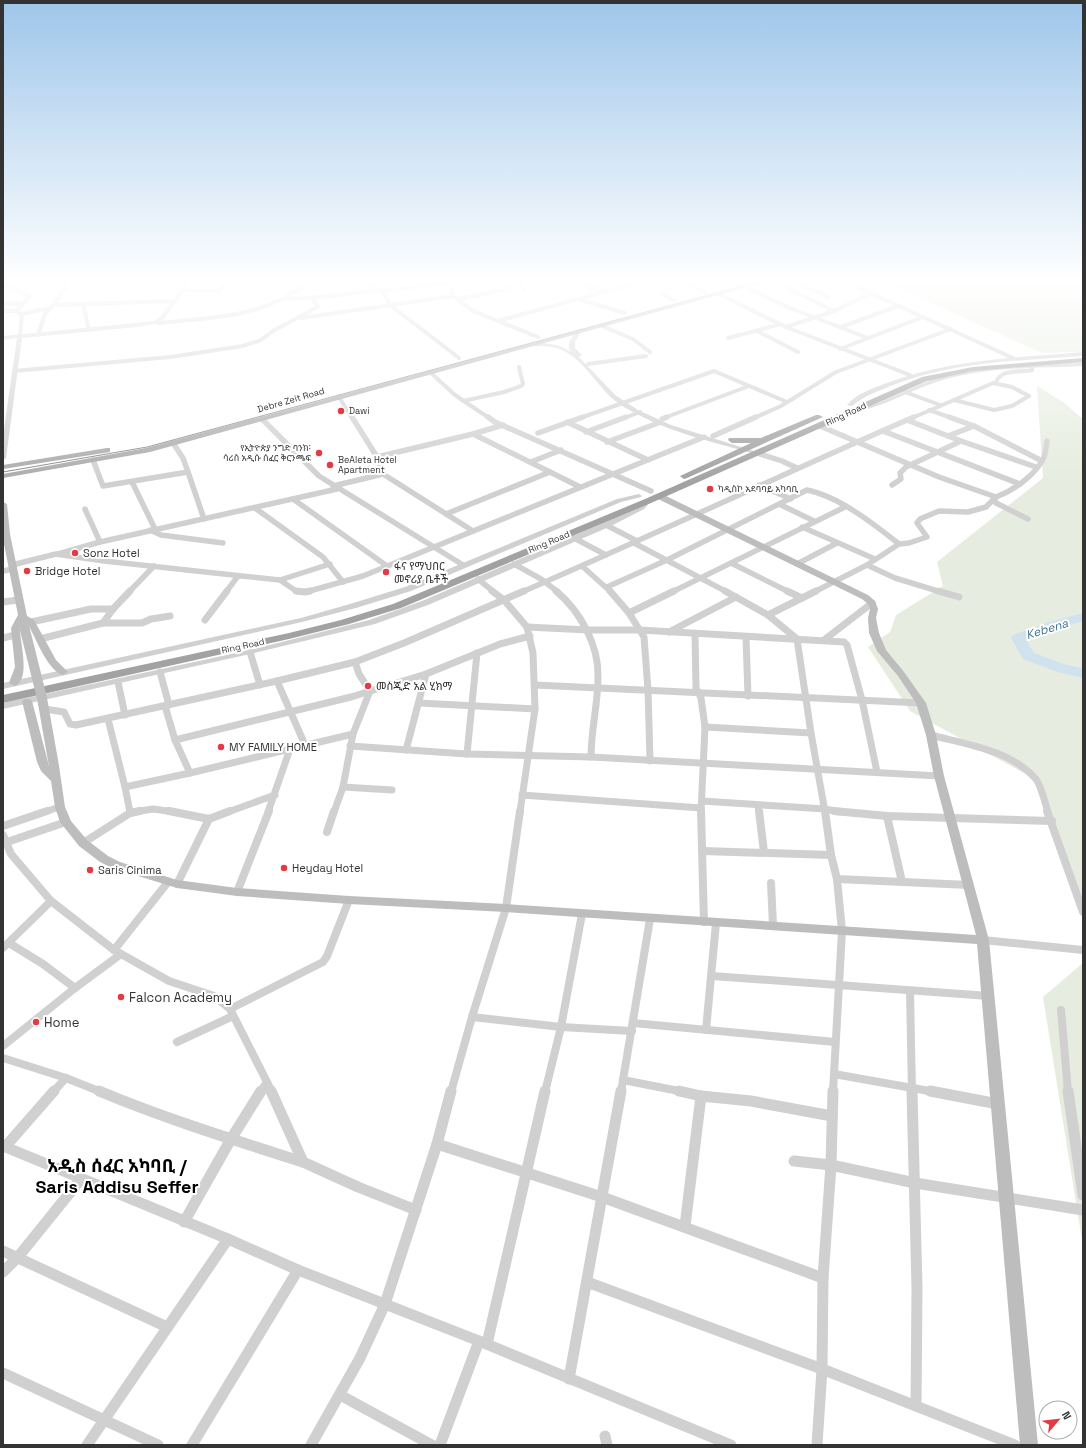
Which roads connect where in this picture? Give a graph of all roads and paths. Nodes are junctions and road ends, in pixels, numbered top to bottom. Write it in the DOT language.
graph roads {
  1 [pos="18,349"];
  2 [pos="226,349"];
  3 [pos="447,349"];
  4 [pos="494,349"];
  5 [pos="518,349"];
  6 [pos="560,349"];
  7 [pos="573,349"];
  8 [pos="645,349"];
  9 [pos="792,349"];
  10 [pos="840,349"];
  11 [pos="900,349"];
  12 [pos="993,349"];
  13 [pos="798,352"];
  14 [pos="1083,354"];
  15 [pos="1083,357"];
  16 [pos="459,358"];
  17 [pos="1013,358"];
  18 [pos="870,360"];
  19 [pos="1083,360"];
  20 [pos="1083,364"];
  21 [pos="588,366"];
  22 [pos="519,367"];
  23 [pos="1032,368"];
  24 [pos="14,371"];
  25 [pos="430,372"];
  26 [pos="910,375"];
  27 [pos="996,382"];
  28 [pos="749,386"];
  29 [pos="905,392"];
  30 [pos="339,397"];
  31 [pos="952,400"];
  32 [pos="463,401"];
  33 [pos="623,401"];
  34 [pos="787,402"];
  35 [pos="850,405"];
  36 [pos="940,405"];
  37 [pos="860,409"];
  38 [pos="929,410"];
  39 [pos="640,412"];
  40 [pos="262,419"];
  41 [pos="907,420"];
  42 [pos="661,421"];
  43 [pos="567,422"];
  44 [pos="503,425"];
  45 [pos="820,426"];
  46 [pos="974,426"];
  47 [pos="883,431"];
  48 [pos="586,432"];
  49 [pos="538,433"];
  50 [pos="474,434"];
  51 [pos="713,436"];
  52 [pos="948,436"];
  53 [pos="704,437"];
  54 [pos="766,439"];
  55 [pos="728,441"];
  56 [pos="961,441"];
  57 [pos="1047,441"];
  58 [pos="607,442"];
  59 [pos="858,442"];
  60 [pos="173,443"];
  61 [pos="748,447"];
  62 [pos="561,450"];
  63 [pos="761,452"];
  64 [pos="938,452"];
  65 [pos="733,454"];
  66 [pos="377,457"];
  67 [pos="3,458"];
  68 [pos="93,460"];
  69 [pos="648,460"];
  70 [pos="1042,461"];
  71 [pos="531,462"];
  72 [pos="21,464"];
  73 [pos="912,464"];
  74 [pos="3,467"];
  75 [pos="1036,467"];
  76 [pos="797,468"];
  77 [pos="188,472"];
  78 [pos="550,472"];
  79 [pos="22,473"];
  80 [pos="383,474"];
  81 [pos="614,474"];
  82 [pos="3,476"];
  83 [pos="132,482"];
  84 [pos="1020,484"];
  85 [pos="759,485"];
  86 [pos="892,485"];
  87 [pos="580,487"];
  88 [pos="335,488"];
  89 [pos="649,496"];
  90 [pos="293,498"];
  91 [pos="995,498"];
  92 [pos="791,500"];
  93 [pos="3,504"];
  94 [pos="781,505"];
  95 [pos="845,507"];
  96 [pos="255,508"];
  97 [pos="85,509"];
  98 [pos="446,514"];
  99 [pos="698,514"];
  100 [pos="204,518"];
  101 [pos="1028,519"];
  102 [pos="814,521"];
  103 [pos="606,526"];
  104 [pos="802,527"];
  105 [pos="153,530"];
  106 [pos="730,530"];
  107 [pos="473,531"];
  108 [pos="5,534"];
  109 [pos="574,538"];
  110 [pos="100,542"];
  111 [pos="636,542"];
  112 [pos="223,543"];
  113 [pos="837,543"];
  114 [pos="899,544"];
  115 [pos="432,547"];
  116 [pos="763,547"];
  117 [pos="56,554"];
  118 [pos="606,555"];
  119 [pos="875,559"];
  120 [pos="668,560"];
  121 [pos="732,563"];
  122 [pos="799,563"];
  123 [pos="330,564"];
  124 [pos="514,564"];
  125 [pos="463,565"];
  126 [pos="867,565"];
  127 [pos="154,566"];
  128 [pos="387,566"];
  129 [pos="582,566"];
  130 [pos="13,567"];
  131 [pos="3,571"];
  132 [pos="238,576"];
  133 [pos="702,578"];
  134 [pos="478,579"];
  135 [pos="280,580"];
  136 [pos="835,581"];
  137 [pos="343,582"];
  138 [pos="546,582"];
  139 [pos="608,587"];
  140 [pos="736,597"];
  141 [pos="959,597"];
  142 [pos="802,598"];
  143 [pos="18,600"];
  144 [pos="504,600"];
  145 [pos="3,602"];
  146 [pos="872,603"];
  147 [pos="113,609"];
  148 [pos="629,613"];
  149 [pos="768,615"];
  150 [pos="170,616"];
  151 [pos="21,617"];
  152 [pos="205,620"];
  153 [pos="31,622"];
  154 [pos="103,623"];
  155 [pos="527,627"];
  156 [pos="588,630"];
  157 [pos="640,630"];
  158 [pos="668,632"];
  159 [pos="695,634"];
  160 [pos="15,635"];
  161 [pos="530,636"];
  162 [pos="746,637"];
  163 [pos="3,638"];
  164 [pos="40,639"];
  165 [pos="797,639"];
  166 [pos="824,640"];
  167 [pos="250,652"];
  168 [pos="477,653"];
  169 [pos="355,662"];
  170 [pos="63,672"];
  171 [pos="160,672"];
  172 [pos="426,674"];
  173 [pos="277,681"];
  174 [pos="118,682"];
  175 [pos="14,683"];
  176 [pos="260,685"];
  177 [pos="535,685"];
  178 [pos="3,686"];
  179 [pos="597,689"];
  180 [pos="648,690"];
  181 [pos="370,691"];
  182 [pos="3,692"];
  183 [pos="698,694"];
  184 [pos="748,696"];
  185 [pos="805,697"];
  186 [pos="3,699"];
  187 [pos="862,700"];
  188 [pos="27,701"];
  189 [pos="419,703"];
  190 [pos="921,703"];
  191 [pos="167,705"];
  192 [pos="473,705"];
  193 [pos="3,706"];
  194 [pos="45,709"];
  195 [pos="535,709"];
  196 [pos="289,712"];
  197 [pos="125,715"];
  198 [pos="108,719"];
  199 [pos="705,727"];
  200 [pos="811,733"];
  201 [pos="353,734"];
  202 [pos="931,735"];
  203 [pos="175,740"];
  204 [pos="305,745"];
  205 [pos="350,746"];
  206 [pos="290,748"];
  207 [pos="406,750"];
  208 [pos="467,754"];
  209 [pos="528,755"];
  210 [pos="591,757"];
  211 [pos="650,761"];
  212 [pos="703,763"];
  213 [pos="818,769"];
  214 [pos="877,772"];
  215 [pos="190,773"];
  216 [pos="939,776"];
  217 [pos="56,780"];
  218 [pos="126,787"];
  219 [pos="343,787"];
  220 [pos="392,790"];
  221 [pos="522,795"];
  222 [pos="275,796"];
  223 [pos="701,805"];
  224 [pos="758,806"];
  225 [pos="60,807"];
  226 [pos="825,809"];
  227 [pos="130,813"];
  228 [pos="887,816"];
  229 [pos="950,818"];
  230 [pos="208,819"];
  231 [pos="1052,821"];
  232 [pos="66,822"];
  233 [pos="3,826"];
  234 [pos="328,832"];
  235 [pos="5,839"];
  236 [pos="83,843"];
  237 [pos="703,851"];
  238 [pos="764,852"];
  239 [pos="7,855"];
  240 [pos="831,855"];
  241 [pos="837,879"];
  242 [pos="902,882"];
  243 [pos="172,883"];
  244 [pos="771,883"];
  245 [pos="969,885"];
  246 [pos="237,892"];
  247 [pos="349,900"];
  248 [pos="51,901"];
  249 [pos="506,908"];
  250 [pos="1083,912"];
  251 [pos="582,914"];
  252 [pos="650,918"];
  253 [pos="710,923"];
  254 [pos="773,925"];
  255 [pos="842,931"];
  256 [pos="983,940"];
  257 [pos="6,945"];
  258 [pos="1083,950"];
  259 [pos="117,952"];
  260 [pos="712,976"];
  261 [pos="839,986"];
  262 [pos="75,988"];
  263 [pos="910,991"];
  264 [pos="989,996"];
  265 [pos="1061,1010"];
  266 [pos="232,1012"];
  267 [pos="472,1017"];
  268 [pos="561,1027"];
  269 [pos="633,1027"];
  270 [pos="706,1030"];
  271 [pos="177,1042"];
  272 [pos="835,1042"];
  273 [pos="3,1046"];
  274 [pos="3,1058"];
  275 [pos="834,1074"];
  276 [pos="66,1078"];
  277 [pos="623,1080"];
  278 [pos="267,1082"];
  279 [pos="912,1088"];
  280 [pos="701,1096"];
  281 [pos="998,1104"];
  282 [pos="832,1116"];
  283 [pos="231,1139"];
  284 [pos="437,1144"];
  285 [pos="4,1147"];
  286 [pos="794,1161"];
  287 [pos="303,1162"];
  288 [pos="831,1165"];
  289 [pos="526,1171"];
  290 [pos="81,1179"];
  291 [pos="915,1183"];
  292 [pos="1083,1195"];
  293 [pos="602,1197"];
  294 [pos="1006,1197"];
  295 [pos="416,1210"];
  296 [pos="1083,1210"];
  297 [pos="184,1222"];
  298 [pos="685,1226"];
  299 [pos="228,1239"];
  300 [pos="3,1251"];
  301 [pos="18,1257"];
  302 [pos="298,1270"];
  303 [pos="3,1272"];
  304 [pos="823,1278"];
  305 [pos="587,1282"];
  306 [pos="384,1304"];
  307 [pos="167,1326"];
  308 [pos="483,1343"];
  309 [pos="822,1369"];
  310 [pos="3,1373"];
  311 [pos="569,1379"];
  312 [pos="340,1395"];
  313 [pos="916,1406"];
  314 [pos="104,1421"];
  315 [pos="87,1445"];
  316 [pos="158,1445"];
  317 [pos="192,1445"];
  318 [pos="311,1445"];
  319 [pos="432,1445"];
  320 [pos="440,1445"];
  321 [pos="731,1445"];
  322 [pos="817,1445"];
  323 [pos="1015,1445"];
  324 [pos="1029,1445"];
  1 -- 24 [label="street"];
  2 -- 24 [label="street"];
  3 -- 16 [label="street"];
  4 -- 16 [label="main road, Debre Zeit Road"];
  5 -- 25 [label="main road, Debre Zeit Road"];
  6 -- 21 [label="street"];
  7 -- 21 [label="street"];
  8 -- 21 [label="street"];
  9 -- 13 [label="street"];
  10 -- 18 [label="street"];
  11 -- 18 [label="street"];
  12 -- 17 [label="street"];
  14 -- 17 [label="street"];
  15 -- 35 [label="highway, Ring Road"];
  16 -- 72 [label="main road, Debre Zeit Road"];
  17 -- 26 [label="street"];
  18 -- 26 [label="street"];
  18 -- 34 [label="street"];
  19 -- 37 [label="highway, Ring Road"];
  20 -- 23 [label="street"];
  21 -- 33 [label="street"];
  22 -- 32 [label="street"];
  23 -- 27 [label="street"];
  23 -- 29 [label="street"];
  24 -- 67 [label="street"];
  25 -- 30 [label="main road, Debre Zeit Road"];
  25 -- 32 [label="street"];
  26 -- 35 [label="street"];
  27 -- 31 [label="street"];
  27 -- 31 [label="street"];
  28 -- 33 [label="street"];
  28 -- 34 [label="street"];
  28 -- 42 [label="street"];
  29 -- 36 [label="street"];
  29 -- 37 [label="street"];
  30 -- 40 [label="main road, Debre Zeit Road"];
  30 -- 66 [label="street"];
  31 -- 36 [label="street"];
  32 -- 44 [label="street"];
  33 -- 39 [label="street"];
  33 -- 42 [label="street"];
  33 -- 43 [label="street"];
  34 -- 51 [label="street"];
  35 -- 54 [label="highway, Ring Road"];
  36 -- 38 [label="street"];
  37 -- 45 [label="highway, Ring Road"];
  38 -- 41 [label="street"];
  38 -- 46 [label="street"];
  39 -- 42 [label="street"];
  39 -- 48 [label="street"];
  40 -- 60 [label="main road, Debre Zeit Road"];
  40 -- 88 [label="street"];
  41 -- 47 [label="street"];
  41 -- 52 [label="street"];
  42 -- 51 [label="street"];
  42 -- 53 [label="street"];
  42 -- 58 [label="street"];
  43 -- 48 [label="street"];
  43 -- 49 [label="street"];
  44 -- 50 [label="street"];
  44 -- 62 [label="street"];
  45 -- 59 [label="street"];
  45 -- 63 [label="highway, Ring Road"];
  46 -- 52 [label="street"];
  46 -- 70 [label="street"];
  47 -- 59 [label="street"];
  47 -- 64 [label="street"];
  48 -- 58 [label="street"];
  50 -- 66 [label="street"];
  50 -- 71 [label="street"];
  51 -- 55 [label="street"];
  52 -- 56 [label="street"];
  53 -- 55 [label="street"];
  53 -- 69 [label="street"];
  54 -- 55 [label="highway"];
  54 -- 61 [label="highway, Ring Road"];
  55 -- 61 [label="street"];
  55 -- 65 [label="highway"];
  56 -- 64 [label="street"];
  56 -- 75 [label="street"];
  57 -- 70 [label="street"];
  58 -- 69 [label="street"];
  59 -- 73 [label="street"];
  59 -- 76 [label="street"];
  60 -- 68 [label="main road, Debre Zeit Road"];
  60 -- 77 [label="street"];
  61 -- 63 [label="street"];
  61 -- 65 [label="highway, Ring Road"];
  62 -- 71 [label="street"];
  62 -- 81 [label="street"];
  63 -- 76 [label="street"];
  63 -- 89 [label="highway, Ring Road"];
  64 -- 73 [label="street"];
  64 -- 84 [label="street"];
  65 -- 89 [label="highway, Ring Road"];
  66 -- 80 [label="street"];
  68 -- 79 [label="main road, Debre Zeit Road"];
  68 -- 83 [label="street"];
  69 -- 81 [label="street"];
  70 -- 75 [label="street"];
  71 -- 78 [label="street"];
  72 -- 74 [label="main road, Debre Zeit Road"];
  72 -- 79 [label="main road"];
  73 -- 86 [label="street"];
  73 -- 91 [label="street"];
  75 -- 84 [label="street"];
  76 -- 85 [label="street"];
  77 -- 83 [label="street"];
  77 -- 100 [label="street"];
  78 -- 87 [label="street"];
  78 -- 98 [label="street"];
  79 -- 82 [label="main road, Debre Zeit Road"];
  80 -- 88 [label="street"];
  80 -- 98 [label="street"];
  81 -- 87 [label="street"];
  81 -- 89 [label="street"];
  83 -- 105 [label="street"];
  84 -- 91 [label="street"];
  85 -- 92 [label="street"];
  85 -- 99 [label="street"];
  87 -- 107 [label="street"];
  88 -- 90 [label="street"];
  88 -- 115 [label="street"];
  89 -- 99 [label="main road"];
  89 -- 103 [label="street"];
  89 -- 125 [label="street, Ring Road"];
  89 -- 182 [label="highway, Ring Road"];
  89 -- 186 [label="highway, Ring Road"];
  90 -- 96 [label="street"];
  90 -- 128 [label="street"];
  91 -- 101 [label="street"];
  91 -- 114 [label="street"];
  92 -- 94 [label="street"];
  92 -- 95 [label="street"];
  93 -- 108 [label="main road"];
  94 -- 102 [label="street"];
  94 -- 106 [label="street"];
  95 -- 102 [label="street"];
  95 -- 114 [label="street"];
  96 -- 100 [label="street"];
  96 -- 123 [label="street"];
  97 -- 110 [label="street"];
  98 -- 107 [label="street"];
  99 -- 106 [label="main road"];
  99 -- 111 [label="street"];
  100 -- 105 [label="street"];
  102 -- 104 [label="street"];
  103 -- 109 [label="street"];
  103 -- 111 [label="street"];
  104 -- 113 [label="street"];
  104 -- 116 [label="street"];
  105 -- 110 [label="street"];
  105 -- 112 [label="street"];
  106 -- 116 [label="main road"];
  106 -- 120 [label="street"];
  107 -- 115 [label="street"];
  108 -- 130 [label="main road"];
  109 -- 118 [label="street"];
  109 -- 124 [label="street"];
  110 -- 117 [label="street"];
  111 -- 118 [label="street"];
  111 -- 120 [label="street"];
  113 -- 119 [label="street"];
  113 -- 122 [label="street"];
  114 -- 119 [label="street"];
  115 -- 125 [label="street"];
  115 -- 128 [label="street"];
  116 -- 121 [label="street"];
  116 -- 122 [label="main road"];
  117 -- 127 [label="street"];
  117 -- 130 [label="street"];
  118 -- 129 [label="street"];
  119 -- 126 [label="street"];
  120 -- 133 [label="street"];
  120 -- 139 [label="street"];
  121 -- 133 [label="street"];
  121 -- 142 [label="street"];
  122 -- 136 [label="main road"];
  123 -- 135 [label="street"];
  123 -- 137 [label="street"];
  124 -- 134 [label="street"];
  124 -- 138 [label="street"];
  125 -- 170 [label="street, Ring Road"];
  126 -- 136 [label="street"];
  126 -- 141 [label="street"];
  127 -- 132 [label="street"];
  127 -- 147 [label="street"];
  128 -- 137 [label="street"];
  129 -- 138 [label="street"];
  129 -- 139 [label="street"];
  130 -- 131 [label="street"];
  130 -- 143 [label="main road"];
  132 -- 135 [label="street"];
  132 -- 152 [label="street"];
  133 -- 140 [label="street"];
  133 -- 148 [label="street"];
  134 -- 144 [label="street"];
  134 -- 167 [label="street"];
  135 -- 137 [label="street"];
  136 -- 142 [label="street"];
  136 -- 146 [label="main road"];
  138 -- 144 [label="street"];
  138 -- 156 [label="street"];
  139 -- 148 [label="street"];
  140 -- 149 [label="street"];
  140 -- 158 [label="street"];
  142 -- 149 [label="street"];
  143 -- 145 [label="street"];
  143 -- 151 [label="main road"];
  144 -- 155 [label="street"];
  144 -- 169 [label="street"];
  146 -- 166 [label="street"];
  146 -- 190 [label="main road"];
  147 -- 153 [label="street"];
  147 -- 154 [label="street"];
  148 -- 157 [label="street"];
  149 -- 165 [label="street"];
  150 -- 154 [label="street"];
  151 -- 153 [label="main road"];
  151 -- 160 [label="main road"];
  151 -- 194 [label="main road, bridge"];
  153 -- 164 [label="main road"];
  154 -- 164 [label="street"];
  155 -- 156 [label="street"];
  155 -- 161 [label="street"];
  156 -- 157 [label="street"];
  156 -- 179 [label="street"];
  157 -- 158 [label="street"];
  157 -- 180 [label="street"];
  158 -- 159 [label="street"];
  159 -- 162 [label="street"];
  159 -- 183 [label="street"];
  160 -- 163 [label="street"];
  160 -- 175 [label="main road"];
  161 -- 168 [label="street"];
  161 -- 177 [label="street"];
  162 -- 165 [label="street"];
  162 -- 184 [label="street"];
  164 -- 170 [label="main road"];
  165 -- 166 [label="street"];
  165 -- 185 [label="street"];
  166 -- 187 [label="street"];
  167 -- 171 [label="street"];
  167 -- 176 [label="street"];
  168 -- 172 [label="street"];
  168 -- 192 [label="street"];
  169 -- 173 [label="street"];
  169 -- 181 [label="street"];
  170 -- 175 [label="street, Ring Road"];
  171 -- 174 [label="street"];
  171 -- 191 [label="street"];
  172 -- 181 [label="street"];
  172 -- 189 [label="street"];
  173 -- 176 [label="street"];
  173 -- 196 [label="street"];
  174 -- 188 [label="street"];
  174 -- 197 [label="street"];
  175 -- 178 [label="street, Ring Road"];
  176 -- 191 [label="street"];
  177 -- 179 [label="street"];
  177 -- 195 [label="street"];
  179 -- 180 [label="street"];
  179 -- 210 [label="street"];
  180 -- 183 [label="street"];
  180 -- 211 [label="street"];
  181 -- 196 [label="street"];
  181 -- 201 [label="street"];
  183 -- 184 [label="street"];
  183 -- 199 [label="street"];
  184 -- 185 [label="street"];
  185 -- 187 [label="street"];
  185 -- 200 [label="street"];
  187 -- 190 [label="street"];
  187 -- 214 [label="street"];
  188 -- 193 [label="street"];
  188 -- 217 [label="main road"];
  189 -- 192 [label="street"];
  189 -- 207 [label="street"];
  190 -- 202 [label="main road"];
  191 -- 197 [label="street"];
  191 -- 203 [label="street"];
  192 -- 195 [label="street"];
  192 -- 208 [label="street"];
  194 -- 198 [label="street"];
  194 -- 217 [label="main road, bridge"];
  195 -- 209 [label="street"];
  196 -- 203 [label="street"];
  196 -- 204 [label="street"];
  197 -- 198 [label="street"];
  198 -- 218 [label="street"];
  199 -- 200 [label="street"];
  199 -- 212 [label="street"];
  200 -- 213 [label="street"];
  201 -- 204 [label="street"];
  201 -- 205 [label="street"];
  202 -- 216 [label="main road"];
  202 -- 231 [label="street"];
  203 -- 215 [label="street"];
  204 -- 206 [label="street"];
  205 -- 207 [label="street"];
  205 -- 219 [label="street"];
  206 -- 215 [label="street"];
  206 -- 222 [label="street"];
  207 -- 208 [label="street"];
  208 -- 209 [label="street"];
  209 -- 210 [label="street"];
  209 -- 221 [label="street"];
  210 -- 211 [label="street"];
  211 -- 212 [label="street"];
  212 -- 213 [label="street"];
  212 -- 223 [label="street"];
  213 -- 214 [label="street"];
  213 -- 226 [label="street"];
  214 -- 216 [label="street"];
  215 -- 218 [label="street"];
  216 -- 229 [label="main road"];
  217 -- 225 [label="main road"];
  218 -- 227 [label="street"];
  219 -- 220 [label="street"];
  219 -- 234 [label="street"];
  221 -- 223 [label="street"];
  221 -- 249 [label="street"];
  222 -- 230 [label="street"];
  222 -- 246 [label="street"];
  223 -- 224 [label="street"];
  223 -- 237 [label="street"];
  224 -- 226 [label="street"];
  224 -- 238 [label="street"];
  225 -- 232 [label="main road"];
  225 -- 233 [label="street"];
  226 -- 228 [label="street"];
  226 -- 240 [label="street"];
  227 -- 230 [label="street"];
  227 -- 236 [label="street"];
  228 -- 229 [label="street"];
  228 -- 242 [label="street"];
  229 -- 231 [label="street"];
  229 -- 245 [label="main road"];
  230 -- 243 [label="street"];
  231 -- 250 [label="street"];
  232 -- 235 [label="street"];
  232 -- 236 [label="main road"];
  235 -- 239 [label="street"];
  236 -- 243 [label="main road"];
  237 -- 238 [label="street"];
  237 -- 253 [label="street"];
  238 -- 240 [label="street"];
  239 -- 248 [label="street"];
  240 -- 241 [label="street"];
  241 -- 242 [label="street"];
  241 -- 255 [label="street"];
  242 -- 245 [label="street"];
  243 -- 246 [label="main road"];
  243 -- 259 [label="street"];
  244 -- 254 [label="street"];
  245 -- 256 [label="main road"];
  246 -- 247 [label="main road"];
  247 -- 249 [label="main road"];
  247 -- 266 [label="street"];
  248 -- 257 [label="street"];
  248 -- 259 [label="street"];
  249 -- 251 [label="main road"];
  249 -- 267 [label="street"];
  251 -- 252 [label="main road"];
  251 -- 268 [label="street"];
  252 -- 253 [label="main road"];
  252 -- 269 [label="street"];
  253 -- 254 [label="main road"];
  253 -- 260 [label="street"];
  254 -- 255 [label="main road"];
  255 -- 256 [label="main road"];
  255 -- 261 [label="street"];
  256 -- 258 [label="street"];
  256 -- 264 [label="main road"];
  257 -- 262 [label="street"];
  259 -- 262 [label="street"];
  259 -- 266 [label="street"];
  260 -- 261 [label="street"];
  260 -- 270 [label="street"];
  261 -- 263 [label="street"];
  261 -- 272 [label="street"];
  262 -- 273 [label="street"];
  263 -- 264 [label="street"];
  263 -- 279 [label="street"];
  264 -- 281 [label="main road"];
  265 -- 292 [label="street"];
  266 -- 271 [label="street"];
  266 -- 278 [label="street"];
  267 -- 268 [label="street"];
  267 -- 284 [label="street"];
  268 -- 269 [label="street"];
  268 -- 289 [label="street"];
  269 -- 270 [label="street"];
  269 -- 277 [label="street"];
  270 -- 272 [label="street"];
  272 -- 275 [label="street"];
  274 -- 276 [label="street"];
  275 -- 279 [label="street"];
  275 -- 282 [label="street"];
  276 -- 283 [label="street"];
  276 -- 285 [label="street"];
  277 -- 280 [label="street"];
  277 -- 293 [label="street"];
  278 -- 283 [label="street"];
  278 -- 287 [label="street"];
  279 -- 281 [label="street"];
  279 -- 291 [label="street"];
  280 -- 282 [label="street"];
  280 -- 298 [label="street"];
  281 -- 294 [label="main road"];
  282 -- 288 [label="street"];
  283 -- 287 [label="street"];
  283 -- 297 [label="street"];
  284 -- 289 [label="street"];
  284 -- 295 [label="street"];
  285 -- 290 [label="street"];
  286 -- 288 [label="street"];
  287 -- 295 [label="street"];
  288 -- 291 [label="street"];
  288 -- 304 [label="street"];
  289 -- 293 [label="street"];
  289 -- 308 [label="street"];
  290 -- 297 [label="street"];
  290 -- 301 [label="street"];
  291 -- 294 [label="street"];
  291 -- 313 [label="street"];
  293 -- 298 [label="street"];
  293 -- 305 [label="street"];
  294 -- 296 [label="street"];
  294 -- 324 [label="main road"];
  295 -- 306 [label="street"];
  297 -- 299 [label="street"];
  298 -- 304 [label="street"];
  299 -- 302 [label="street"];
  299 -- 307 [label="street"];
  300 -- 301 [label="street"];
  301 -- 303 [label="street"];
  301 -- 307 [label="street"];
  302 -- 306 [label="street"];
  302 -- 317 [label="street"];
  304 -- 309 [label="street"];
  305 -- 309 [label="street"];
  305 -- 311 [label="street"];
  306 -- 308 [label="street"];
  306 -- 312 [label="street"];
  307 -- 314 [label="street"];
  308 -- 311 [label="street"];
  308 -- 320 [label="street"];
  309 -- 313 [label="street"];
  309 -- 322 [label="street"];
  310 -- 314 [label="street"];
  311 -- 321 [label="street"];
  312 -- 318 [label="street"];
  312 -- 319 [label="street"];
  313 -- 323 [label="street"];
  314 -- 315 [label="street"];
  314 -- 316 [label="street"];
}
